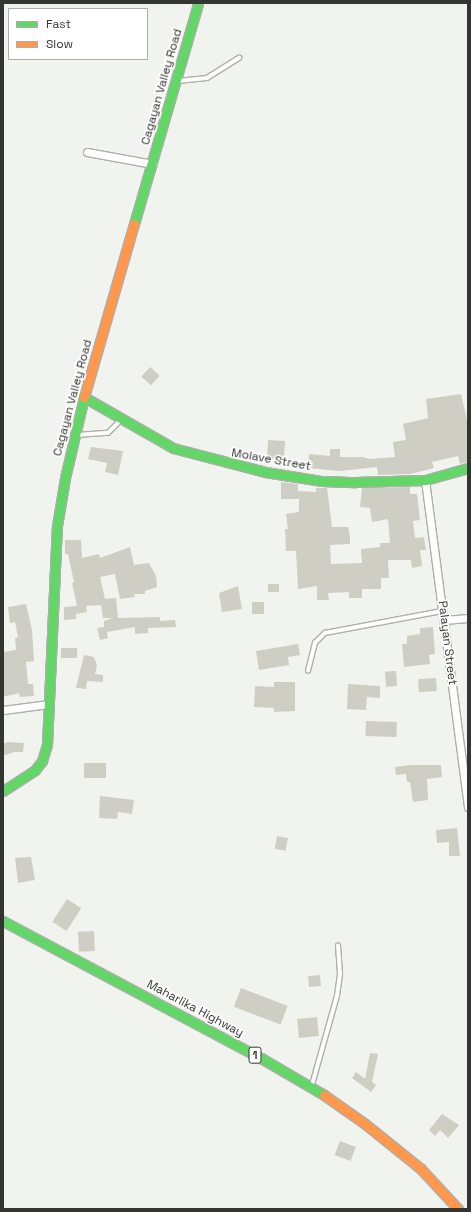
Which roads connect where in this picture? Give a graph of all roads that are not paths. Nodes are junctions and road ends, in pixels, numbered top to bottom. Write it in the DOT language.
graph roads {
  1 [pos="198,3"];
  2 [pos="238,58"];
  3 [pos="176,81"];
  4 [pos="87,152"];
  5 [pos="153,164"];
  6 [pos="84,397"];
  7 [pos="122,419"];
  8 [pos="74,435"];
  9 [pos="468,468"];
  10 [pos="425,480"];
  11 [pos="443,611"];
  12 [pos="468,618"];
  13 [pos="444,620"];
  14 [pos="308,671"];
  15 [pos="49,704"];
  16 [pos="3,710"];
  17 [pos="3,791"];
  18 [pos="468,807"];
  19 [pos="3,921"];
  20 [pos="338,946"];
  21 [pos="312,1088"];
  22 [pos="458,1209"];
  1 -- 3 [label="main road, Cagayan Valley Road"];
  2 -- 3 [label="lane"];
  3 -- 5 [label="main road, Cagayan Valley Road"];
  4 -- 5 [label="street"];
  5 -- 6 [label="main road, Cagayan Valley Road"];
  6 -- 7 [label="main road, Molave Street"];
  6 -- 8 [label="main road, Cagayan Valley Road"];
  7 -- 8 [label="lane"];
  7 -- 10 [label="main road, Molave Street"];
  8 -- 15 [label="main road, Cagayan Valley Road"];
  9 -- 10 [label="main road, Molave Street"];
  10 -- 11 [label="street, Palayan Street"];
  11 -- 13 [label="street, Palayan Street"];
  11 -- 14 [label="lane"];
  12 -- 13 [label="street"];
  13 -- 18 [label="street, Palayan Street"];
  15 -- 16 [label="street"];
  15 -- 17 [label="main road, Cagayan Valley Road"];
  19 -- 21 [label="main road, Maharlika Highway / 1"];
  20 -- 21 [label="lane"];
  21 -- 22 [label="main road, Maharlika Highway / 1"];
}
